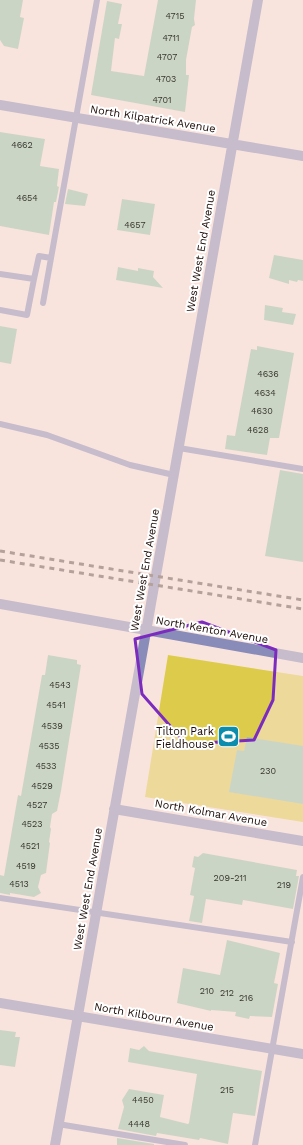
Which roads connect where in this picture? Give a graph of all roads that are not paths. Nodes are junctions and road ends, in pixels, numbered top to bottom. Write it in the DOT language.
graph roads {
  1 [pos="97,0"];
  2 [pos="258,0"];
  3 [pos="0,106"];
  4 [pos="76,118"];
  5 [pos="233,144"];
  6 [pos="303,156"];
  7 [pos="51,258"];
  8 [pos="0,274"];
  9 [pos="34,279"];
  10 [pos="43,303"];
  11 [pos="0,310"];
  12 [pos="0,424"];
  13 [pos="179,448"];
  14 [pos="303,469"];
  15 [pos="174,475"];
  16 [pos="0,604"];
  17 [pos="146,631"];
  18 [pos="303,658"];
  19 [pos="114,809"];
  20 [pos="303,841"];
  21 [pos="303,877"];
  22 [pos="0,898"];
  23 [pos="96,912"];
  24 [pos="292,942"];
  25 [pos="0,1003"];
  26 [pos="78,1016"];
  27 [pos="272,1049"];
  28 [pos="303,1054"];
  29 [pos="58,1124"];
  30 [pos="55,1145"];
  31 [pos="185,1145"];
  32 [pos="255,1145"];
  1 -- 4 [label="lane"];
  2 -- 5 [label="street, West West End Avenue"];
  3 -- 4 [label="street, North Kilpatrick Avenue"];
  4 -- 5 [label="street, North Kilpatrick Avenue"];
  4 -- 7 [label="lane"];
  5 -- 6 [label="street, North Kilpatrick Avenue"];
  5 -- 13 [label="street, West West End Avenue"];
  7 -- 9 [label="lane"];
  7 -- 10 [label="lane"];
  8 -- 9 [label="lane"];
  9 -- 11 [label="lane"];
  12 -- 15 [label="lane"];
  13 -- 14 [label="lane"];
  13 -- 15 [label="street, West West End Avenue"];
  15 -- 17 [label="street, West West End Avenue"];
  16 -- 17 [label="street, North Kenton Avenue"];
  17 -- 18 [label="street, North Kenton Avenue"];
  17 -- 19 [label="street, West West End Avenue"];
  19 -- 20 [label="street, North Kolmar Avenue"];
  19 -- 23 [label="street, West West End Avenue"];
  21 -- 24 [label="lane"];
  22 -- 23 [label="lane"];
  23 -- 24 [label="lane"];
  23 -- 26 [label="street, West West End Avenue"];
  24 -- 27 [label="lane"];
  25 -- 26 [label="street, North Kilbourn Avenue"];
  26 -- 27 [label="street, North Kilbourn Avenue"];
  26 -- 29 [label="street, West West End Avenue"];
  27 -- 28 [label="street, North Kilbourn Avenue"];
  27 -- 32 [label="lane"];
  29 -- 30 [label="street, West West End Avenue"];
  29 -- 31 [label="lane"];
}
